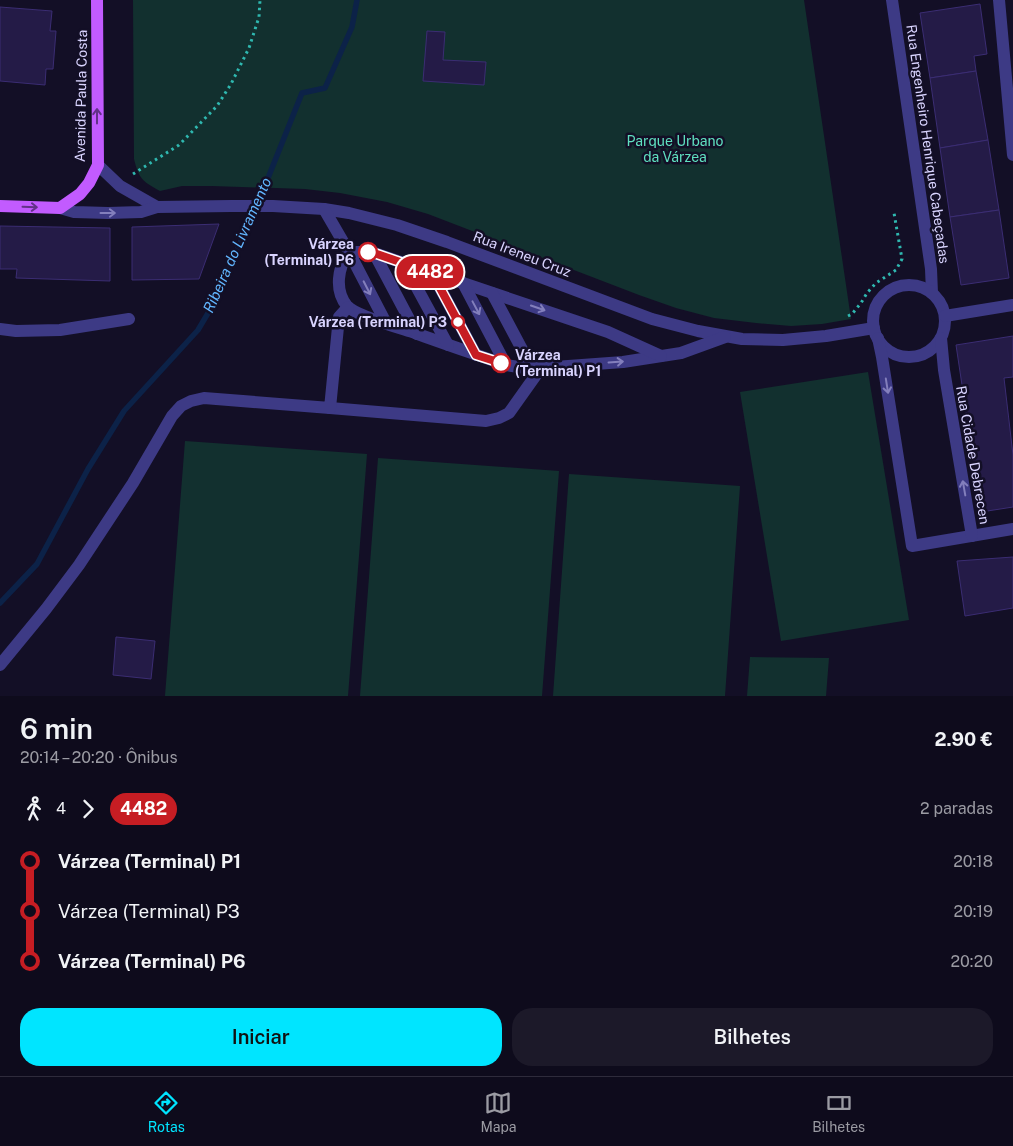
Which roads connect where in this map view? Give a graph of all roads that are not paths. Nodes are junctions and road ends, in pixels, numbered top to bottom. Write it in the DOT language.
graph roads {
  1 [pos="97,0"];
  2 [pos="892,0"];
  3 [pos="998,0"];
  4 [pos="1013,155"];
  5 [pos="98,165"];
  6 [pos="0,206"];
  7 [pos="60,208"];
  8 [pos="157,208"];
  9 [pos="324,210"];
  10 [pos="349,252"];
  11 [pos="374,253"];
  12 [pos="404,264"];
  13 [pos="432,273"];
  14 [pos="463,283"];
  15 [pos="492,293"];
  16 [pos="932,293"];
  17 [pos="1013,305"];
  18 [pos="348,307"];
  19 [pos="945,316"];
  20 [pos="129,318"];
  21 [pos="386,324"];
  22 [pos="0,329"];
  23 [pos="876,333"];
  24 [pos="418,334"];
  25 [pos="725,337"];
  26 [pos="941,338"];
  27 [pos="448,345"];
  28 [pos="476,355"];
  29 [pos="661,356"];
  30 [pos="506,365"];
  31 [pos="537,368"];
  32 [pos="330,408"];
  33 [pos="1013,529"];
  34 [pos="972,536"];
  35 [pos="0,665"];
  5 -- 1 [label="main road, Avenida Paula Costa, one-way"];
  2 -- 16 [label="street, Rua Engenheiro Henrique Cabeçadas"];
  3 -- 4 [label="street"];
  5 -- 7 [label="main road, Avenida Paula Costa"];
  5 -- 8 [label="street"];
  6 -- 7 [label="main road, one-way"];
  7 -- 8 [label="street, Rua Ireneu Cruz, one-way"];
  8 -- 9 [label="street, Rua Ireneu Cruz"];
  9 -- 10 [label="street"];
  9 -- 25 [label="street, Rua Ireneu Cruz"];
  10 -- 11 [label="street"];
  10 -- 18 [label="street"];
  10 -- 21 [label="street, one-way"];
  11 -- 12 [label="street"];
  11 -- 24 [label="street"];
  12 -- 13 [label="street"];
  12 -- 27 [label="street"];
  13 -- 14 [label="street"];
  13 -- 28 [label="street"];
  14 -- 15 [label="street"];
  14 -- 30 [label="street, one-way"];
  15 -- 29 [label="street, one-way"];
  15 -- 31 [label="street"];
  16 -- 19 [label="street"];
  16 -- 23 [label="street"];
  17 -- 19 [label="street"];
  18 -- 21 [label="street"];
  18 -- 32 [label="street"];
  19 -- 26 [label="street"];
  20 -- 22 [label="street"];
  21 -- 24 [label="street"];
  23 -- 25 [label="street, Rua Ireneu Cruz"];
  23 -- 26 [label="street"];
  23 -- 34 [label="street, one-way"];
  24 -- 27 [label="street"];
  25 -- 29 [label="street"];
  34 -- 26 [label="street, Rua Cidade Debrecen, one-way"];
  27 -- 28 [label="street"];
  28 -- 30 [label="street"];
  31 -- 29 [label="street, one-way"];
  30 -- 31 [label="street"];
  31 -- 32 [label="street"];
  32 -- 35 [label="street"];
  33 -- 34 [label="street, Rua Cidade Debrecen"];
}
